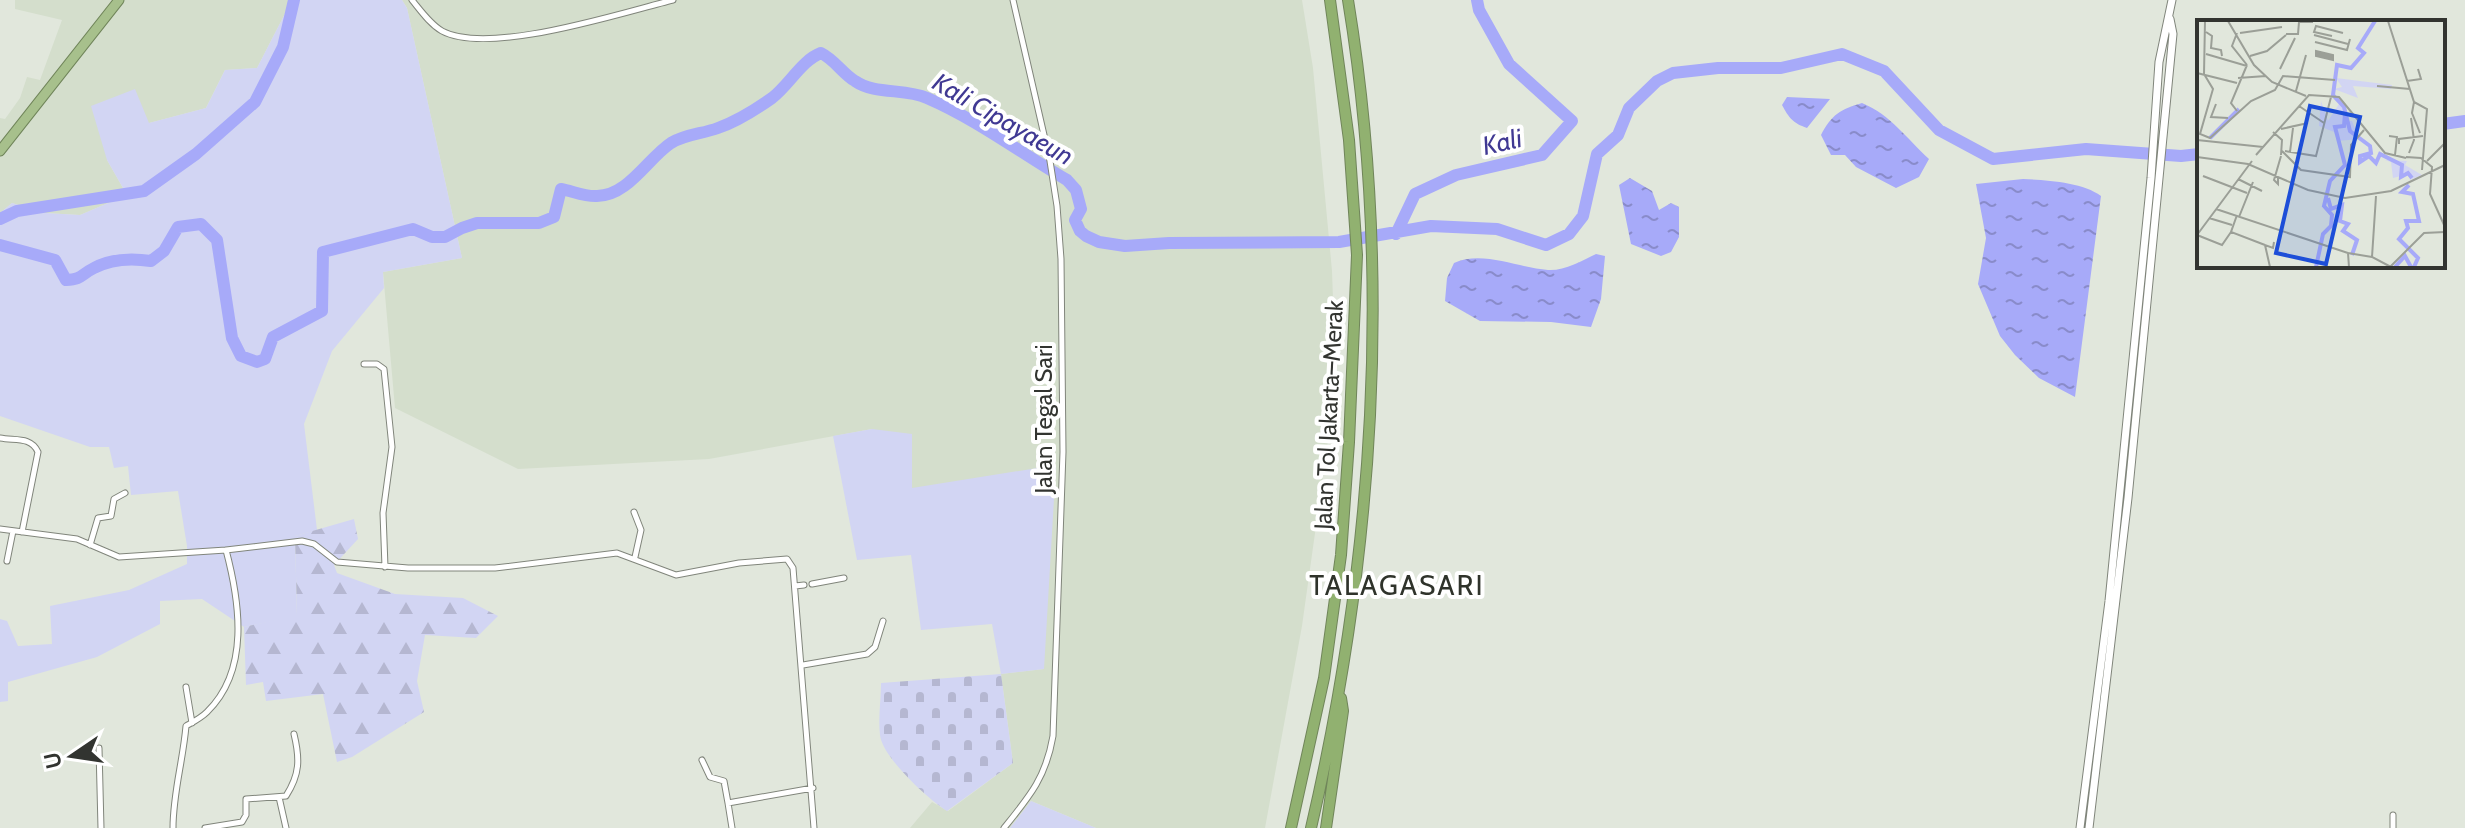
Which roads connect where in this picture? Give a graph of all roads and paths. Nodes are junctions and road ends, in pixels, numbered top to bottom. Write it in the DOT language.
graph roads {
  1 [pos="119,0"];
  2 [pos="412,0"];
  3 [pos="673,0"];
  4 [pos="1013,0"];
  5 [pos="1330,0"];
  6 [pos="1348,0"];
  7 [pos="2172,0"];
  8 [pos="0,151"];
  9 [pos="2155,178"];
  10 [pos="364,364"];
  11 [pos="0,438"];
  12 [pos="125,493"];
  13 [pos="634,512"];
  14 [pos="0,529"];
  15 [pos="13,531"];
  16 [pos="22,532"];
  17 [pos="90,545"];
  18 [pos="226,550"];
  19 [pos="1341,555"];
  20 [pos="1359,556"];
  21 [pos="635,557"];
  22 [pos="7,561"];
  23 [pos="385,567"];
  24 [pos="844,578"];
  25 [pos="812,584"];
  26 [pos="804,585"];
  27 [pos="795,586"];
  28 [pos="883,621"];
  29 [pos="803,665"];
  30 [pos="1340,684"];
  31 [pos="186,687"];
  32 [pos="192,723"];
  33 [pos="294,734"];
  34 [pos="99,748"];
  35 [pos="702,760"];
  36 [pos="813,788"];
  37 [pos="279,797"];
  38 [pos="728,803"];
  39 [pos="2393,815"];
  40 [pos="101,828"];
  41 [pos="173,828"];
  42 [pos="205,828"];
  43 [pos="286,828"];
  44 [pos="732,828"];
  45 [pos="814,828"];
  46 [pos="1004,828"];
  47 [pos="1289,828"];
  48 [pos="1311,828"];
  49 [pos="1326,828"];
  50 [pos="2080,828"];
  51 [pos="2089,828"];
  52 [pos="2393,828"];
  1 -- 8 [label="highway"];
  2 -- 3 [label="street"];
  4 -- 46 [label="street, Jalan Tegal Sari"];
  5 -- 19 [label="highway, Jalan Tol Jakarta–Merak"];
  6 -- 20 [label="highway, Jalan Tol Jakarta–Merak"];
  7 -- 9 [label="street"];
  9 -- 50 [label="street"];
  9 -- 51 [label="street"];
  10 -- 23 [label="street"];
  11 -- 16 [label="street"];
  12 -- 17 [label="street"];
  13 -- 21 [label="street"];
  14 -- 15 [label="street"];
  15 -- 16 [label="street"];
  15 -- 22 [label="street"];
  16 -- 17 [label="street"];
  17 -- 18 [label="street"];
  18 -- 23 [label="street"];
  18 -- 32 [label="street"];
  19 -- 20 [label="highway"];
  19 -- 47 [label="highway, Jalan Tol Jakarta–Merak"];
  20 -- 30 [label="highway, Jalan Tol Jakarta–Merak"];
  21 -- 23 [label="street"];
  21 -- 27 [label="street"];
  24 -- 25 [label="street"];
  26 -- 27 [label="street"];
  27 -- 29 [label="street"];
  28 -- 29 [label="street"];
  29 -- 36 [label="street"];
  30 -- 48 [label="highway, Jalan Tol Jakarta–Merak"];
  30 -- 49 [label="highway"];
  31 -- 32 [label="street"];
  32 -- 41 [label="street"];
  33 -- 37 [label="street"];
  34 -- 40 [label="street"];
  35 -- 38 [label="street"];
  36 -- 38 [label="street"];
  36 -- 45 [label="street"];
  37 -- 42 [label="street"];
  37 -- 43 [label="street"];
  38 -- 44 [label="street"];
  39 -- 52 [label="street"];
}
